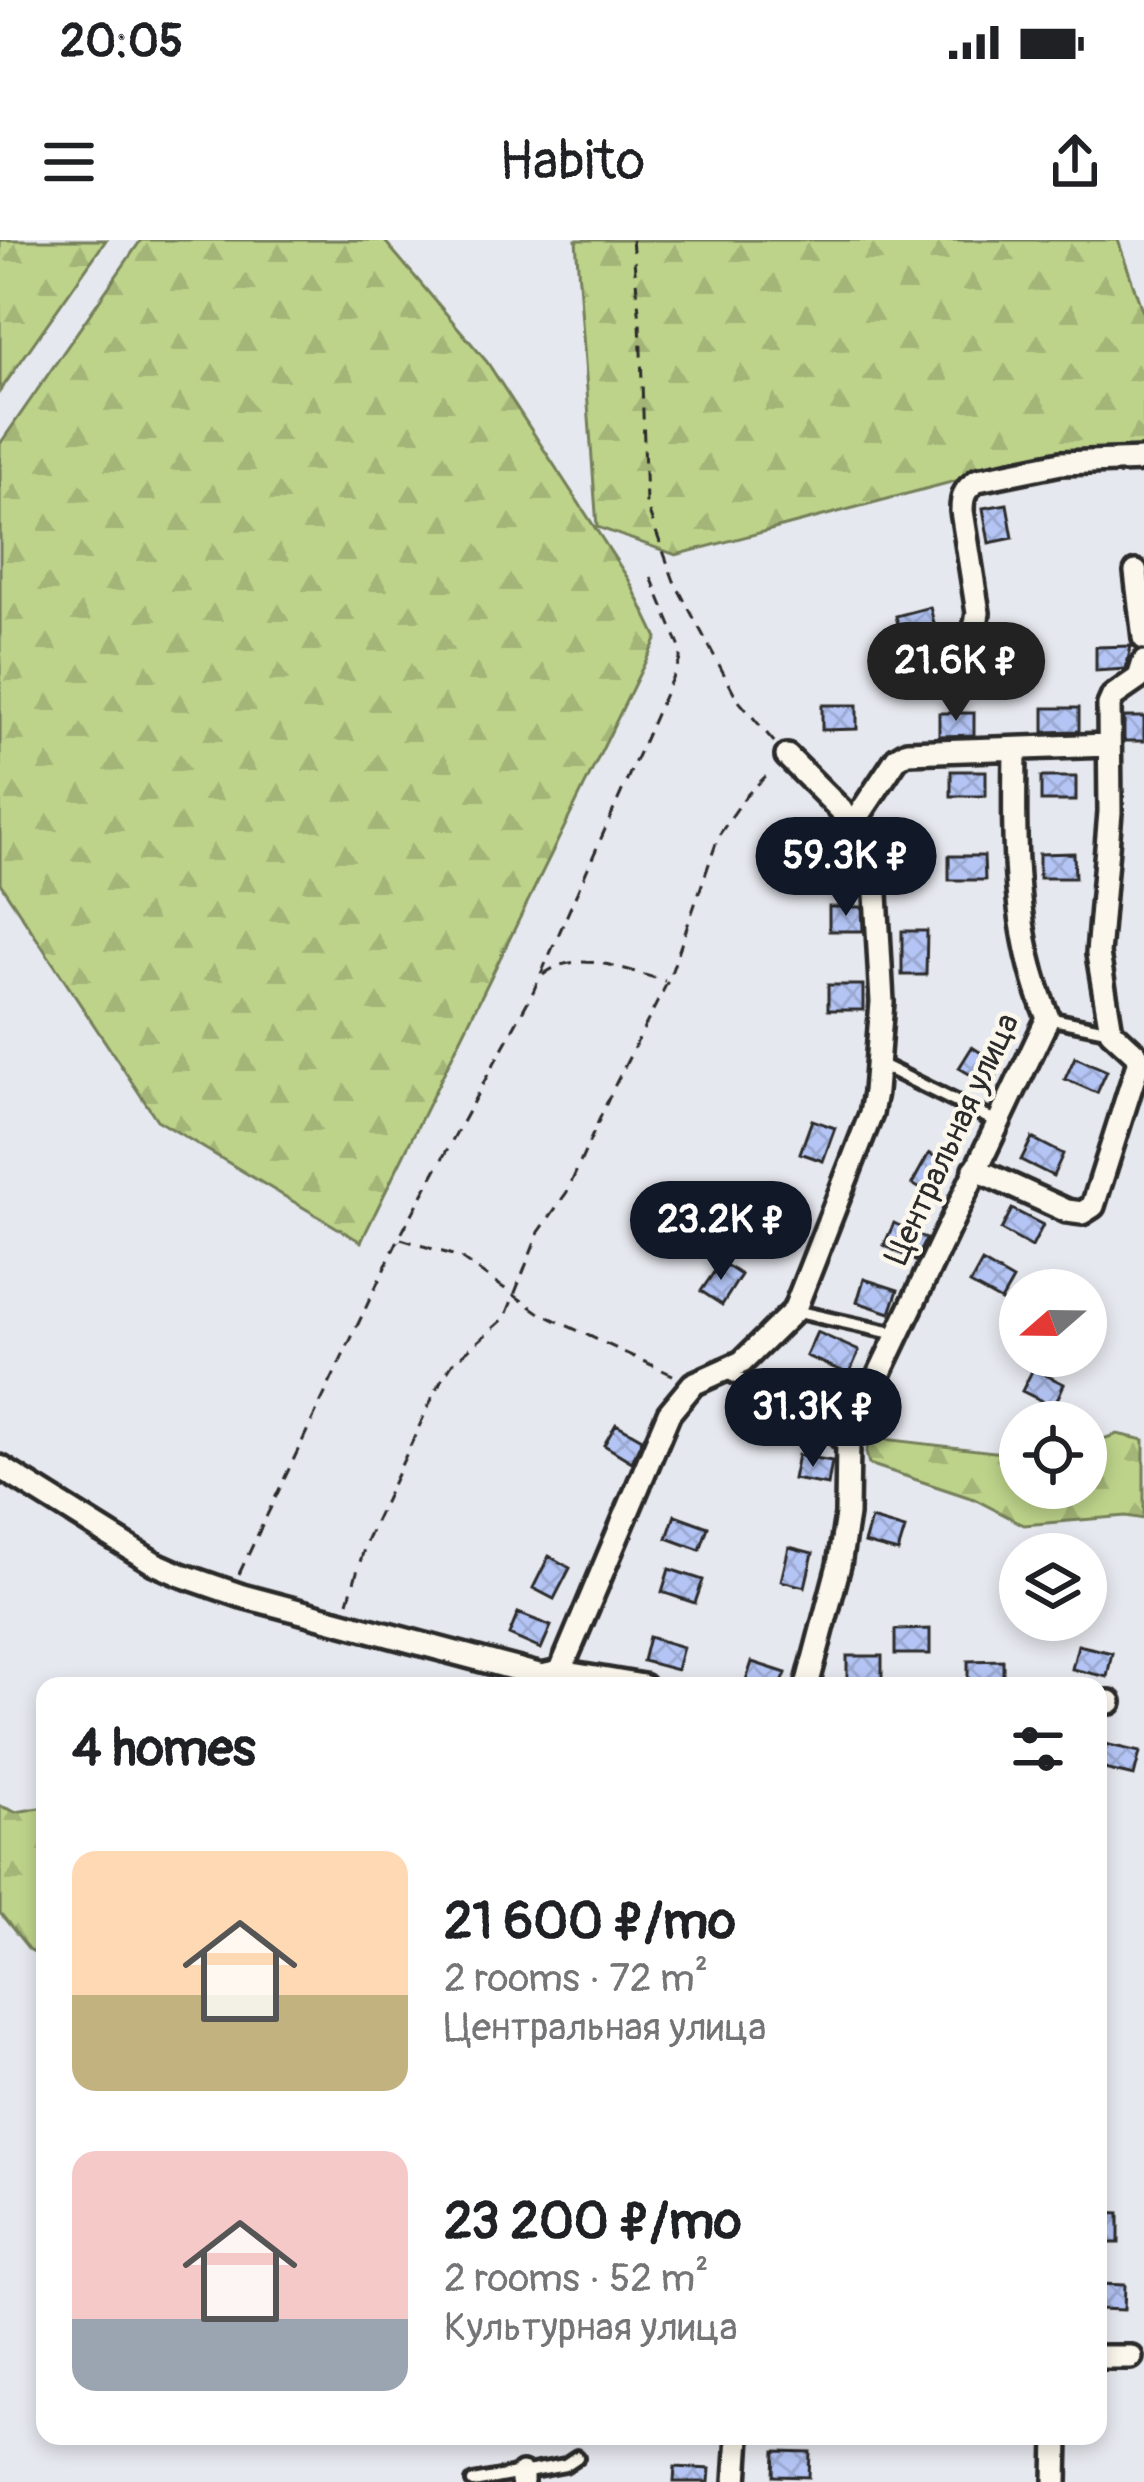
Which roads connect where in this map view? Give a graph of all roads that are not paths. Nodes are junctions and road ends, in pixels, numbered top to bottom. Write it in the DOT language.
graph roads {
  1 [pos="1144,460"];
  2 [pos="1136,572"];
  3 [pos="1144,638"];
  4 [pos="894,657"];
  5 [pos="1144,662"];
  6 [pos="1108,745"];
  7 [pos="1015,749"];
  8 [pos="787,756"];
  9 [pos="851,827"];
  10 [pos="1048,1018"];
  11 [pos="1111,1031"];
  12 [pos="877,1064"];
  13 [pos="997,1122"];
  14 [pos="975,1168"];
  15 [pos="794,1311"];
  16 [pos="897,1334"];
  17 [pos="724,1372"];
  18 [pos="846,1450"];
  19 [pos="0,1467"];
  20 [pos="543,1677"];
  21 [pos="547,1677"];
  22 [pos="809,1677"];
  23 [pos="1131,2356"];
  24 [pos="1107,2357"];
  25 [pos="738,2445"];
  26 [pos="1057,2445"];
  27 [pos="577,2457"];
  28 [pos="522,2478"];
  29 [pos="473,2482"];
  30 [pos="736,2482"];
  31 [pos="1056,2482"];
  1 -- 4 [label="street"];
  2 -- 3 [label="street"];
  5 -- 6 [label="street"];
  6 -- 7 [label="street"];
  6 -- 11 [label="street"];
  7 -- 9 [label="street"];
  7 -- 10 [label="street, Центральная улица"];
  8 -- 9 [label="street"];
  9 -- 12 [label="street"];
  10 -- 11 [label="lane"];
  10 -- 13 [label="street, Центральная улица"];
  11 -- 14 [label="street"];
  12 -- 13 [label="lane"];
  12 -- 15 [label="street"];
  13 -- 14 [label="street, Центральная улица"];
  14 -- 16 [label="street, Центральная улица"];
  15 -- 16 [label="lane"];
  15 -- 17 [label="street"];
  16 -- 18 [label="street, Центральная улица"];
  17 -- 18 [label="lane"];
  17 -- 21 [label="street"];
  18 -- 22 [label="street, Центральная улица"];
  19 -- 20 [label="street"];
  23 -- 24 [label="street"];
  25 -- 30 [label="street"];
  26 -- 31 [label="street"];
  27 -- 28 [label="lane"];
  28 -- 29 [label="lane"];
}
